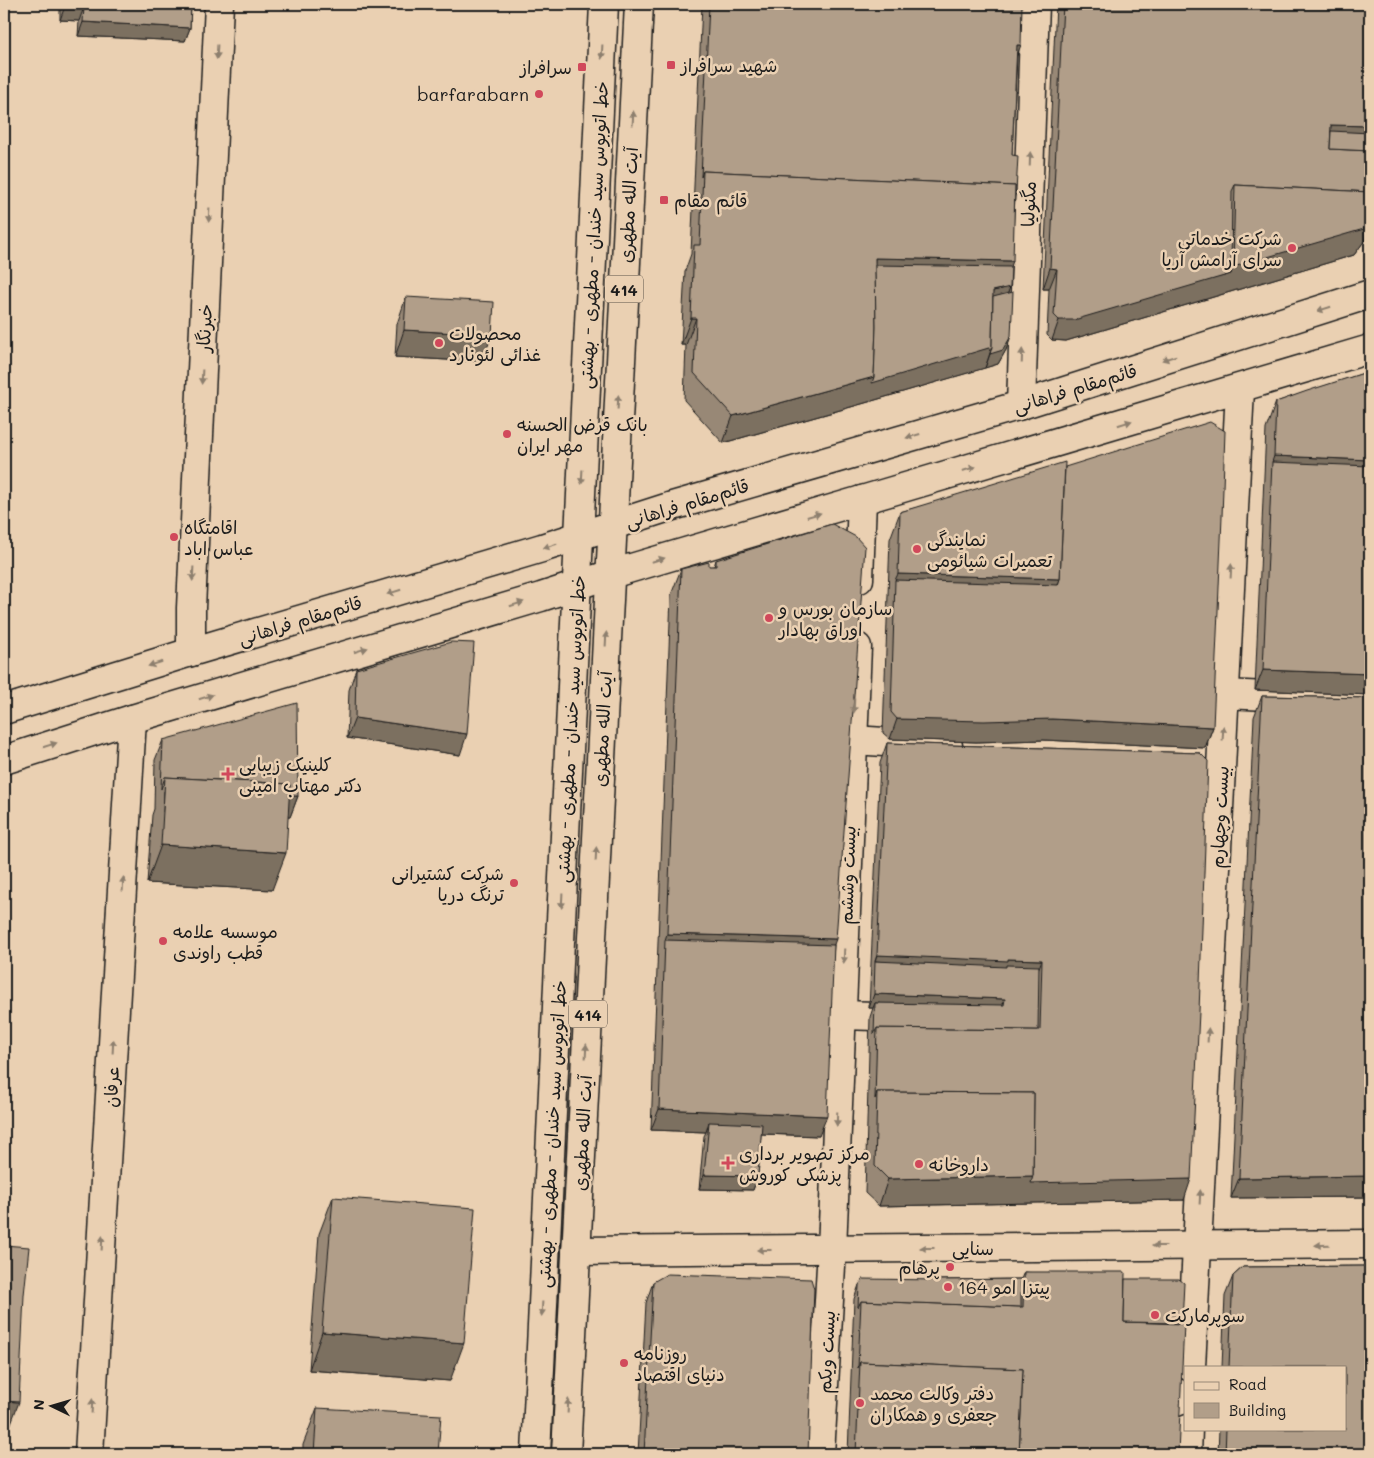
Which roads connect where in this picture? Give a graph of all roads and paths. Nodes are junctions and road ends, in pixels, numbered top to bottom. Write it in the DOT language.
graph roads {
  1 [pos="219,4"];
  2 [pos="604,4"];
  3 [pos="639,4"];
  4 [pos="1035,4"];
  5 [pos="1370,294"];
  6 [pos="1370,349"];
  7 [pos="1240,388"];
  8 [pos="1021,405"];
  9 [pos="862,500"];
  10 [pos="613,525"];
  11 [pos="579,537"];
  12 [pos="611,574"];
  13 [pos="576,585"];
  14 [pos="191,652"];
  15 [pos="1225,694"];
  16 [pos="1370,701"];
  17 [pos="4,710"];
  18 [pos="132,719"];
  19 [pos="853,740"];
  20 [pos="972,747"];
  21 [pos="4,760"];
  22 [pos="842,1015"];
  23 [pos="936,1018"];
  24 [pos="1370,1244"];
  25 [pos="1198,1246"];
  26 [pos="832,1249"];
  27 [pos="576,1251"];
  28 [pos="1191,1366"];
  29 [pos="1188,1430"];
  30 [pos="89,1454"];
  31 [pos="536,1454"];
  32 [pos="566,1454"];
  33 [pos="820,1454"];
  34 [pos="1187,1454"];
  1 -- 14 [label="street, خبرنگار, one-way"];
  2 -- 11 [label="street, خط اتوبوس سید خندان - مطهری - بهشتی, one-way"];
  10 -- 3 [label="street, آیت الله مطهری / 414, one-way"];
  8 -- 4 [label="street, مگنولیا, one-way"];
  5 -- 8 [label="street, قائم‌مقام فراهانی, one-way"];
  6 -- 7 [label="street"];
  9 -- 7 [label="street, one-way"];
  15 -- 7 [label="street, بیست وچهارم, one-way"];
  8 -- 10 [label="street, قائم‌مقام فراهانی, one-way"];
  12 -- 9 [label="street, one-way"];
  9 -- 19 [label="street, بیست وششم, one-way"];
  10 -- 11 [label="street, قائم‌مقام فراهانی"];
  10 -- 12 [label="street, آیت الله مطهری / 414"];
  11 -- 13 [label="street, خط اتوبوس سید خندان - مطهری - بهشتی"];
  11 -- 14 [label="street, قائم‌مقام فراهانی, one-way"];
  12 -- 13 [label="street"];
  27 -- 12 [label="street, آیت الله مطهری / 414, one-way"];
  18 -- 13 [label="street, one-way"];
  13 -- 31 [label="street, خط اتوبوس سید خندان - مطهری - بهشتی, one-way"];
  14 -- 17 [label="street, قائم‌مقام فراهانی, one-way"];
  15 -- 16 [label="street"];
  25 -- 15 [label="street, بیست وچهارم, one-way"];
  21 -- 18 [label="street, one-way"];
  30 -- 18 [label="street, عرفان, one-way"];
  19 -- 20 [label="street"];
  19 -- 22 [label="street, بیست وششم, one-way"];
  22 -- 23 [label="street"];
  22 -- 26 [label="street, بیست وششم, one-way"];
  24 -- 25 [label="street, سنایی, one-way"];
  25 -- 26 [label="street, سنایی, one-way"];
  25 -- 28 [label="street, بیست وچهارم"];
  26 -- 27 [label="street, سنایی, one-way"];
  26 -- 33 [label="street, بیست ویکم"];
  32 -- 27 [label="street, آیت الله مطهری / 414, one-way"];
  29 -- 34 [label="street"];
}
